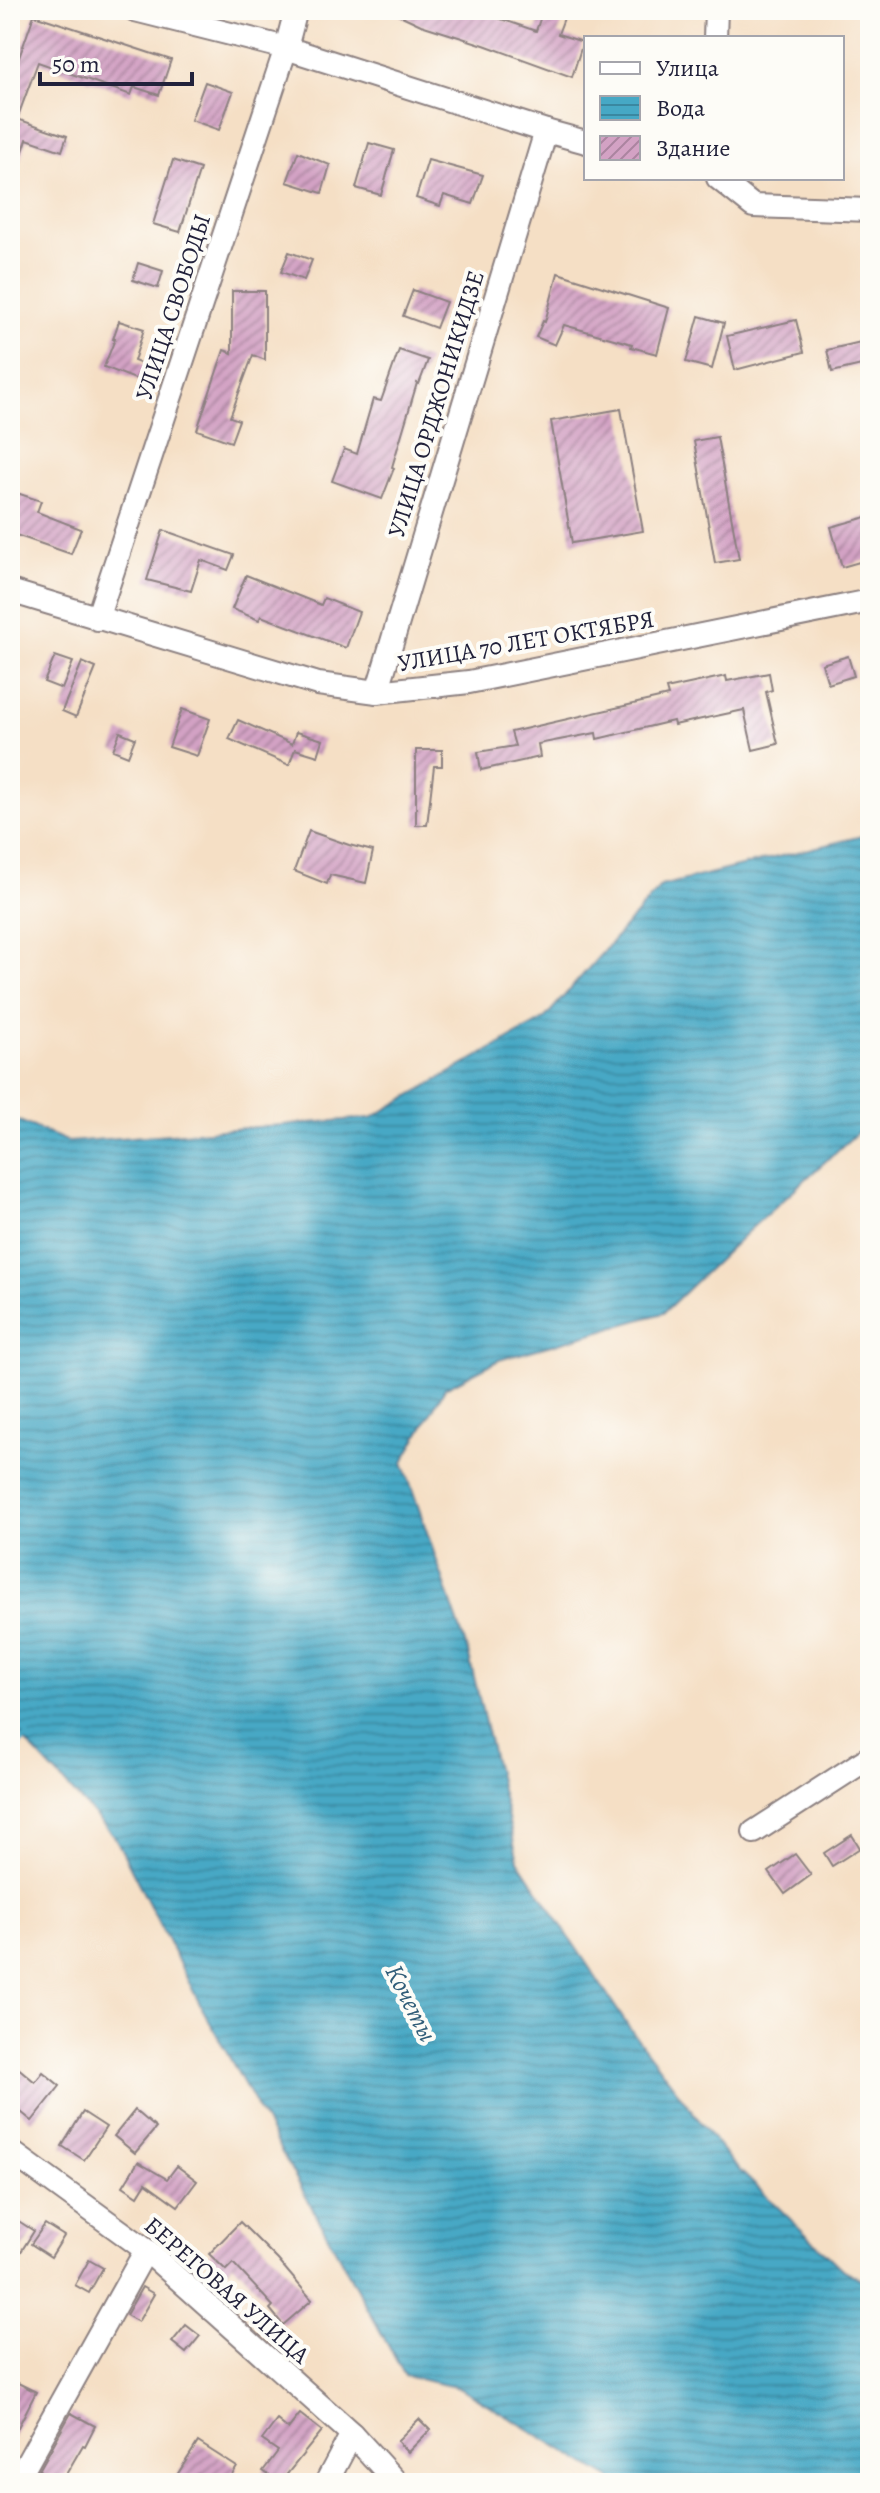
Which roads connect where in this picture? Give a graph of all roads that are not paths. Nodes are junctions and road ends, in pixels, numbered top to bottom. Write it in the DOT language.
graph roads {
  1 [pos="135,10"];
  2 [pos="296,10"];
  3 [pos="716,10"];
  4 [pos="715,36"];
  5 [pos="286,48"];
  6 [pos="546,131"];
  7 [pos="584,141"];
  8 [pos="720,180"];
  9 [pos="870,210"];
  10 [pos="10,591"];
  11 [pos="870,601"];
  12 [pos="97,619"];
  13 [pos="377,692"];
  14 [pos="870,1757"];
  15 [pos="754,1832"];
  16 [pos="10,2151"];
  17 [pos="146,2250"];
  18 [pos="352,2434"];
  19 [pos="16,2483"];
  20 [pos="326,2483"];
  21 [pos="397,2483"];
  1 -- 5 [label="street"];
  2 -- 5 [label="street, УЛИЦА СВОБОДЫ"];
  3 -- 4 [label="street"];
  5 -- 6 [label="street"];
  5 -- 12 [label="street, УЛИЦА СВОБОДЫ"];
  6 -- 7 [label="street"];
  6 -- 13 [label="street, УЛИЦА ОРДЖОНИКИДЗЕ"];
  8 -- 9 [label="street"];
  10 -- 12 [label="street, УЛИЦА 70 ЛЕТ ОКТЯБРЯ"];
  11 -- 13 [label="street, УЛИЦА 70 ЛЕТ ОКТЯБРЯ"];
  12 -- 13 [label="street, УЛИЦА 70 ЛЕТ ОКТЯБРЯ"];
  14 -- 15 [label="street"];
  16 -- 17 [label="street, БЕРЕГОВАЯ УЛИЦА"];
  17 -- 18 [label="street, БЕРЕГОВАЯ УЛИЦА"];
  17 -- 19 [label="street"];
  18 -- 20 [label="street"];
  18 -- 21 [label="street, БЕРЕГОВАЯ УЛИЦА"];
}
